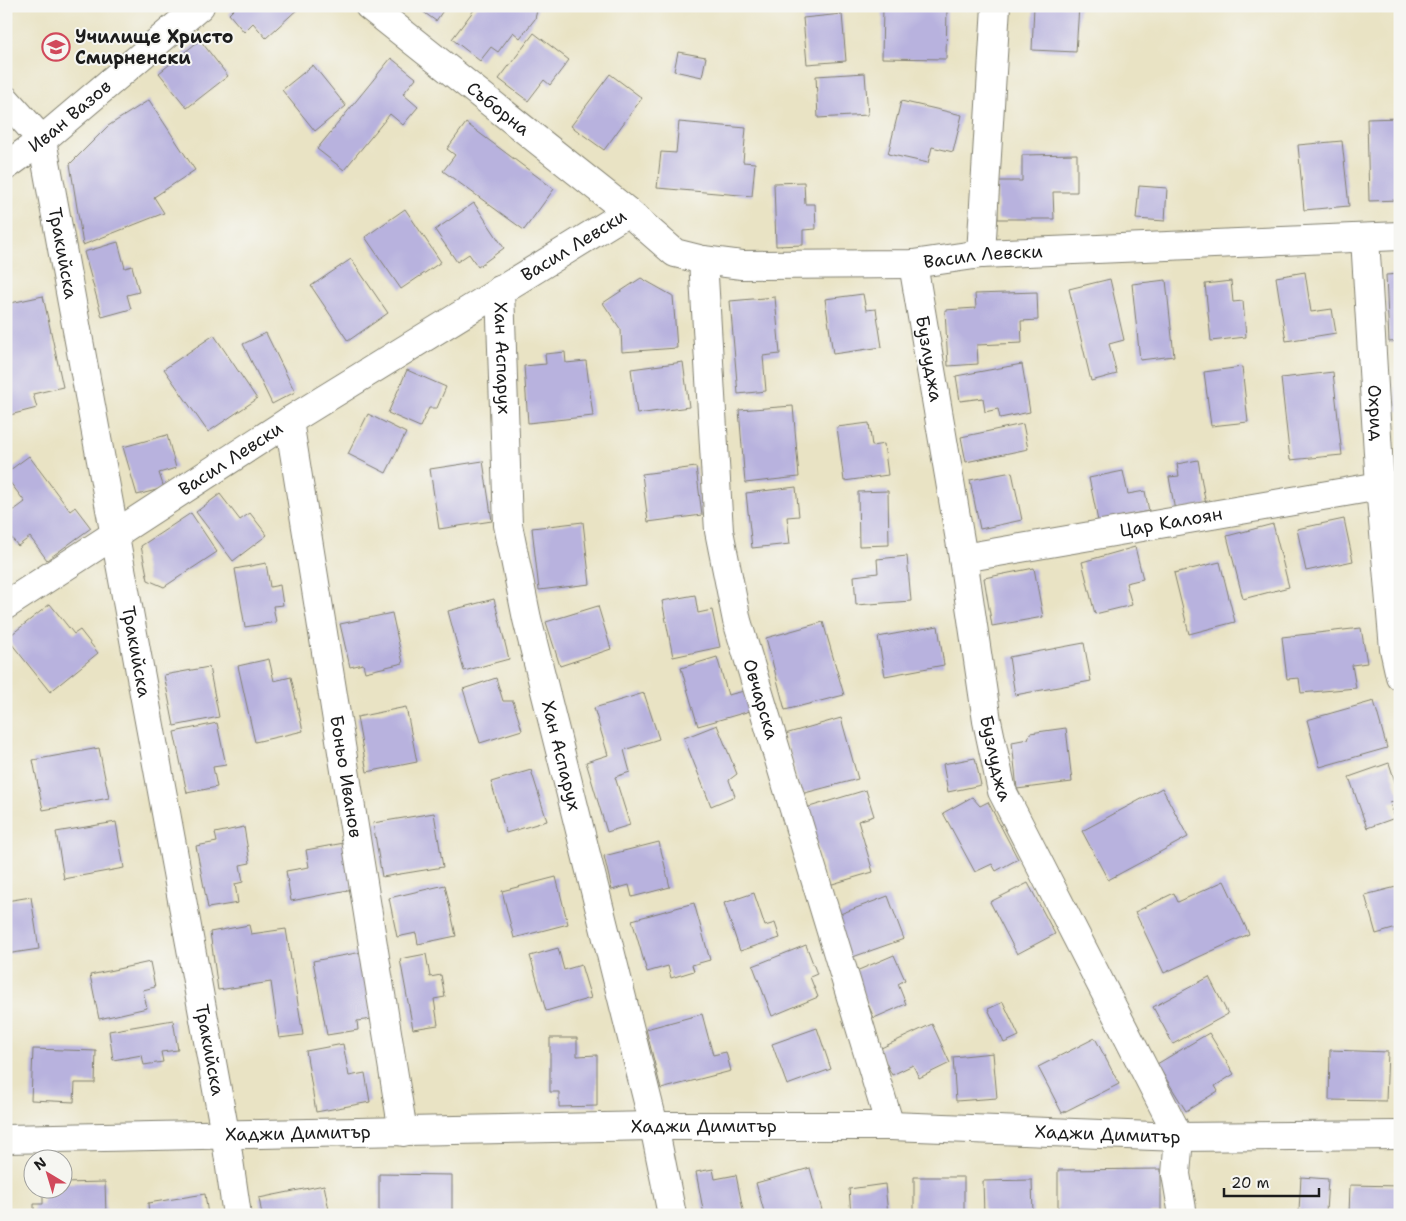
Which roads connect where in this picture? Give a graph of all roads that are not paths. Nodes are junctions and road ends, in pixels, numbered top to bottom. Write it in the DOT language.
graph roads {
  1 [pos="200,6"];
  2 [pos="369,6"];
  3 [pos="996,6"];
  4 [pos="6,100"];
  5 [pos="42,140"];
  6 [pos="6,166"];
  7 [pos="628,212"];
  8 [pos="1400,236"];
  9 [pos="1366,238"];
  10 [pos="981,254"];
  11 [pos="703,260"];
  12 [pos="914,264"];
  13 [pos="500,290"];
  14 [pos="289,421"];
  15 [pos="1380,486"];
  16 [pos="115,535"];
  17 [pos="963,558"];
  18 [pos="6,605"];
  19 [pos="1400,676"];
  20 [pos="654,1126"];
  21 [pos="890,1126"];
  22 [pos="403,1132"];
  23 [pos="225,1134"];
  24 [pos="1400,1135"];
  25 [pos="1179,1136"];
  26 [pos="6,1139"];
  27 [pos="237,1215"];
  28 [pos="672,1215"];
  29 [pos="1184,1215"];
  1 -- 5 [label="street, Иван Вазов"];
  2 -- 7 [label="street, Съборна"];
  3 -- 10 [label="street"];
  4 -- 5 [label="street"];
  5 -- 6 [label="street, Иван Вазов"];
  5 -- 16 [label="street, Тракийска"];
  7 -- 11 [label="street, Васил Левски"];
  7 -- 13 [label="street, Васил Левски"];
  8 -- 9 [label="street, Васил Левски"];
  9 -- 10 [label="street, Васил Левски"];
  9 -- 15 [label="street, Охрид"];
  10 -- 12 [label="street, Васил Левски"];
  11 -- 12 [label="street, Васил Левски"];
  11 -- 21 [label="street, Овчарска"];
  12 -- 17 [label="street, Бузлуджа"];
  13 -- 14 [label="street, Васил Левски"];
  13 -- 20 [label="street, Хан Аспарух"];
  14 -- 16 [label="street, Васил Левски"];
  14 -- 22 [label="street, Боньо Иванов"];
  15 -- 17 [label="street, Цар Калоян"];
  15 -- 19 [label="street, Охрид"];
  16 -- 18 [label="street, Васил Левски"];
  16 -- 23 [label="street, Тракийска"];
  17 -- 25 [label="street, Бузлуджа"];
  20 -- 21 [label="street, Хаджи Димитър"];
  20 -- 22 [label="street, Хаджи Димитър"];
  20 -- 28 [label="street, Хан Аспарух"];
  21 -- 25 [label="street, Хаджи Димитър"];
  22 -- 23 [label="street, Хаджи Димитър"];
  23 -- 26 [label="street, Хаджи Димитър"];
  23 -- 27 [label="street, Тракийска"];
  24 -- 25 [label="street, Хаджи Димитър"];
  25 -- 29 [label="street"];
}
